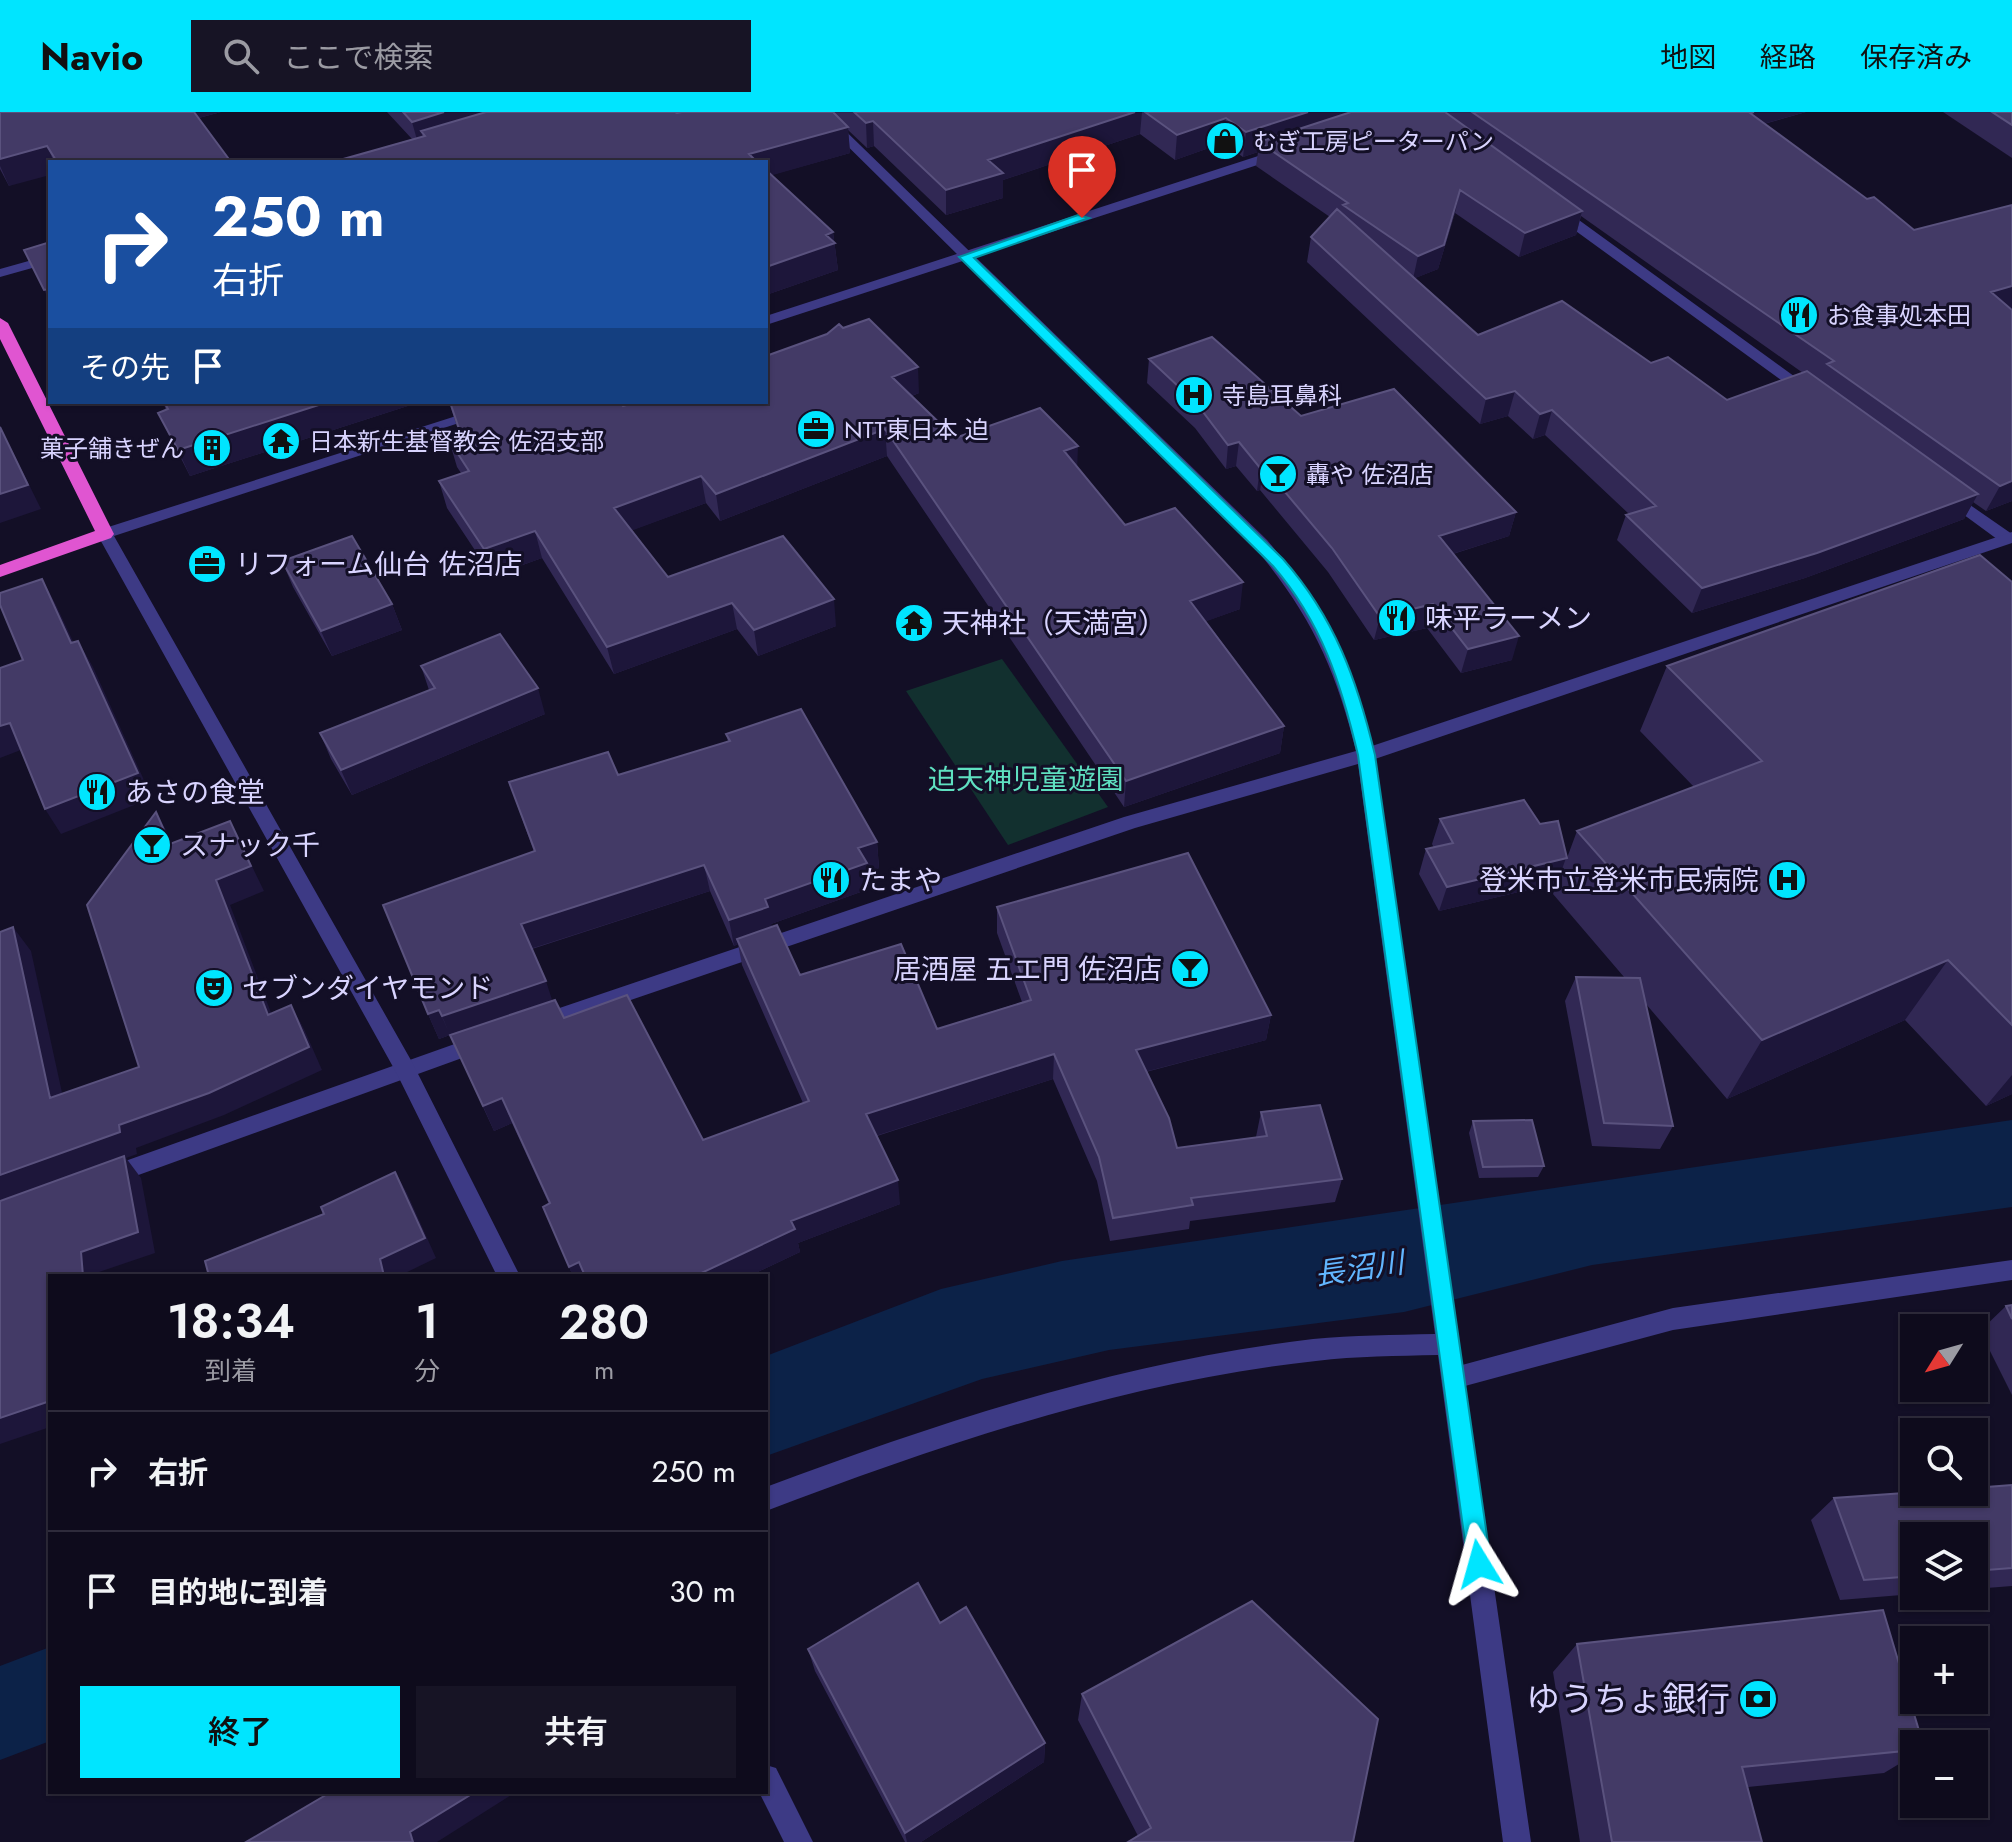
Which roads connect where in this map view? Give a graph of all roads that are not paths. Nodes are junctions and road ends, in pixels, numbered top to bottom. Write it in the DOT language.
graph roads {
  1 [pos="819,112"];
  2 [pos="1298,147"];
  3 [pos="1537,196"];
  4 [pos="966,257"];
  5 [pos="48,260"];
  6 [pos="0,273"];
  7 [pos="768,320"];
  8 [pos="0,323"];
  9 [pos="1819,401"];
  10 [pos="509,404"];
  11 [pos="1933,485"];
  12 [pos="105,534"];
  13 [pos="2009,537"];
  14 [pos="0,571"];
  15 [pos="1366,755"];
  16 [pos="524,1029"];
  17 [pos="494,1039"];
  18 [pos="405,1068"];
  19 [pos="90,1184"];
  20 [pos="2012,1270"];
  21 [pos="508,1274"];
  22 [pos="1449,1336"];
  23 [pos="1454,1378"];
  24 [pos="768,1498"];
  25 [pos="768,1782"];
  26 [pos="799,1842"];
  27 [pos="1517,1842"];
  1 -- 4 [label="street"];
  2 -- 4 [label="street"];
  3 -- 9 [label="street"];
  4 -- 7 [label="street"];
  4 -- 15 [label="street"];
  5 -- 6 [label="street"];
  8 -- 12 [label="highway"];
  10 -- 12 [label="street"];
  11 -- 13 [label="street"];
  12 -- 14 [label="highway"];
  12 -- 18 [label="street"];
  13 -- 15 [label="street"];
  15 -- 16 [label="street"];
  15 -- 22 [label="street"];
  17 -- 18 [label="street"];
  18 -- 19 [label="street"];
  18 -- 21 [label="street"];
  20 -- 23 [label="street"];
  22 -- 23 [label="street"];
  22 -- 24 [label="street"];
  23 -- 27 [label="street"];
  25 -- 26 [label="street"];
}
